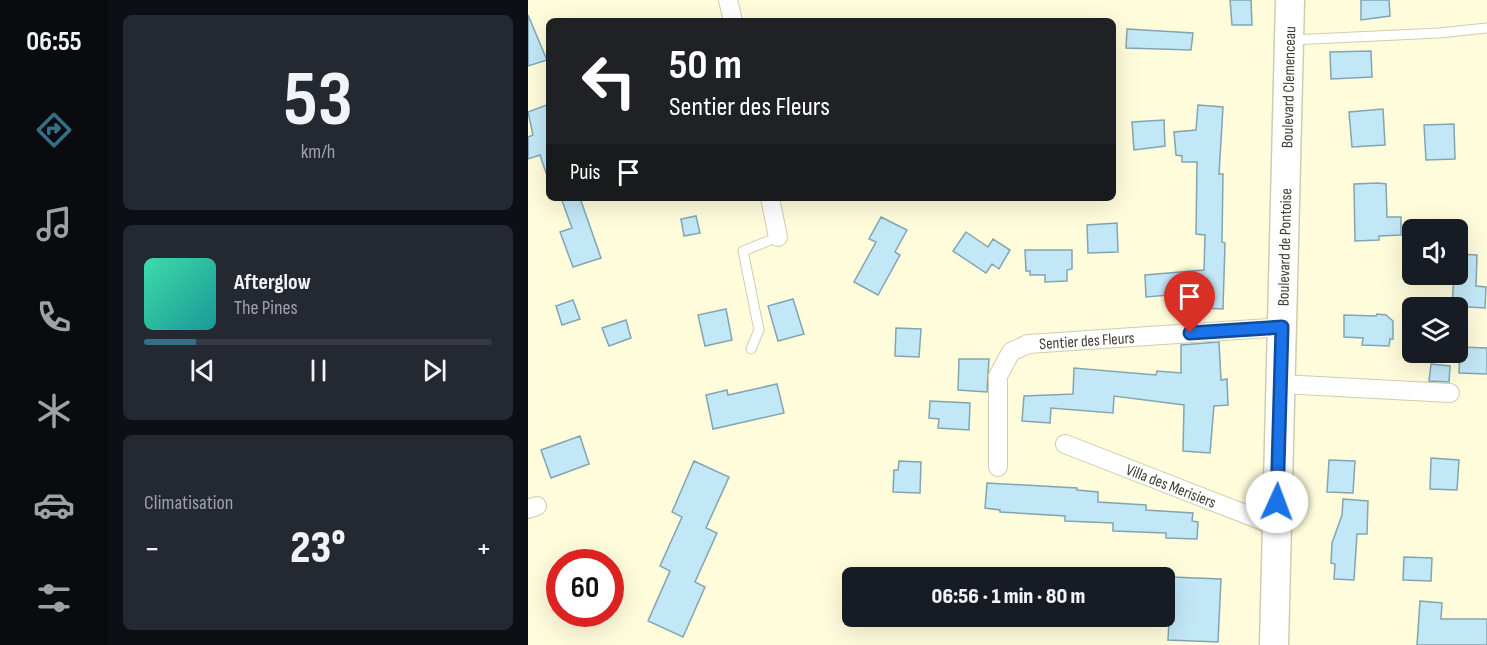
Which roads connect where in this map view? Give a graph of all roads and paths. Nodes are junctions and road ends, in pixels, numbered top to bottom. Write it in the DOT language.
graph roads {
  1 [pos="728,0"];
  2 [pos="1290,0"];
  3 [pos="732,18"];
  4 [pos="1487,28"];
  5 [pos="1289,40"];
  6 [pos="1286,175"];
  7 [pos="771,201"];
  8 [pos="778,237"];
  9 [pos="1282,327"];
  10 [pos="751,349"];
  11 [pos="1281,384"];
  12 [pos="1450,393"];
  13 [pos="1065,444"];
  14 [pos="998,467"];
  15 [pos="1276,526"];
  16 [pos="1274,645"];
  1 -- 3 [label="street"];
  2 -- 5 [label="main road, Boulevard Clemenceau"];
  4 -- 5 [label="lane"];
  5 -- 6 [label="main road, Boulevard Clemenceau"];
  6 -- 9 [label="main road, Boulevard de Pontoise"];
  7 -- 8 [label="street"];
  8 -- 10 [label="lane"];
  9 -- 11 [label="main road, Boulevard de Pontoise"];
  9 -- 14 [label="street, Sentier des Fleurs"];
  11 -- 12 [label="street"];
  11 -- 15 [label="main road, Boulevard de Pontoise"];
  13 -- 15 [label="street, Villa des Merisiers"];
  15 -- 16 [label="main road, Boulevard de Pontoise"];
}
